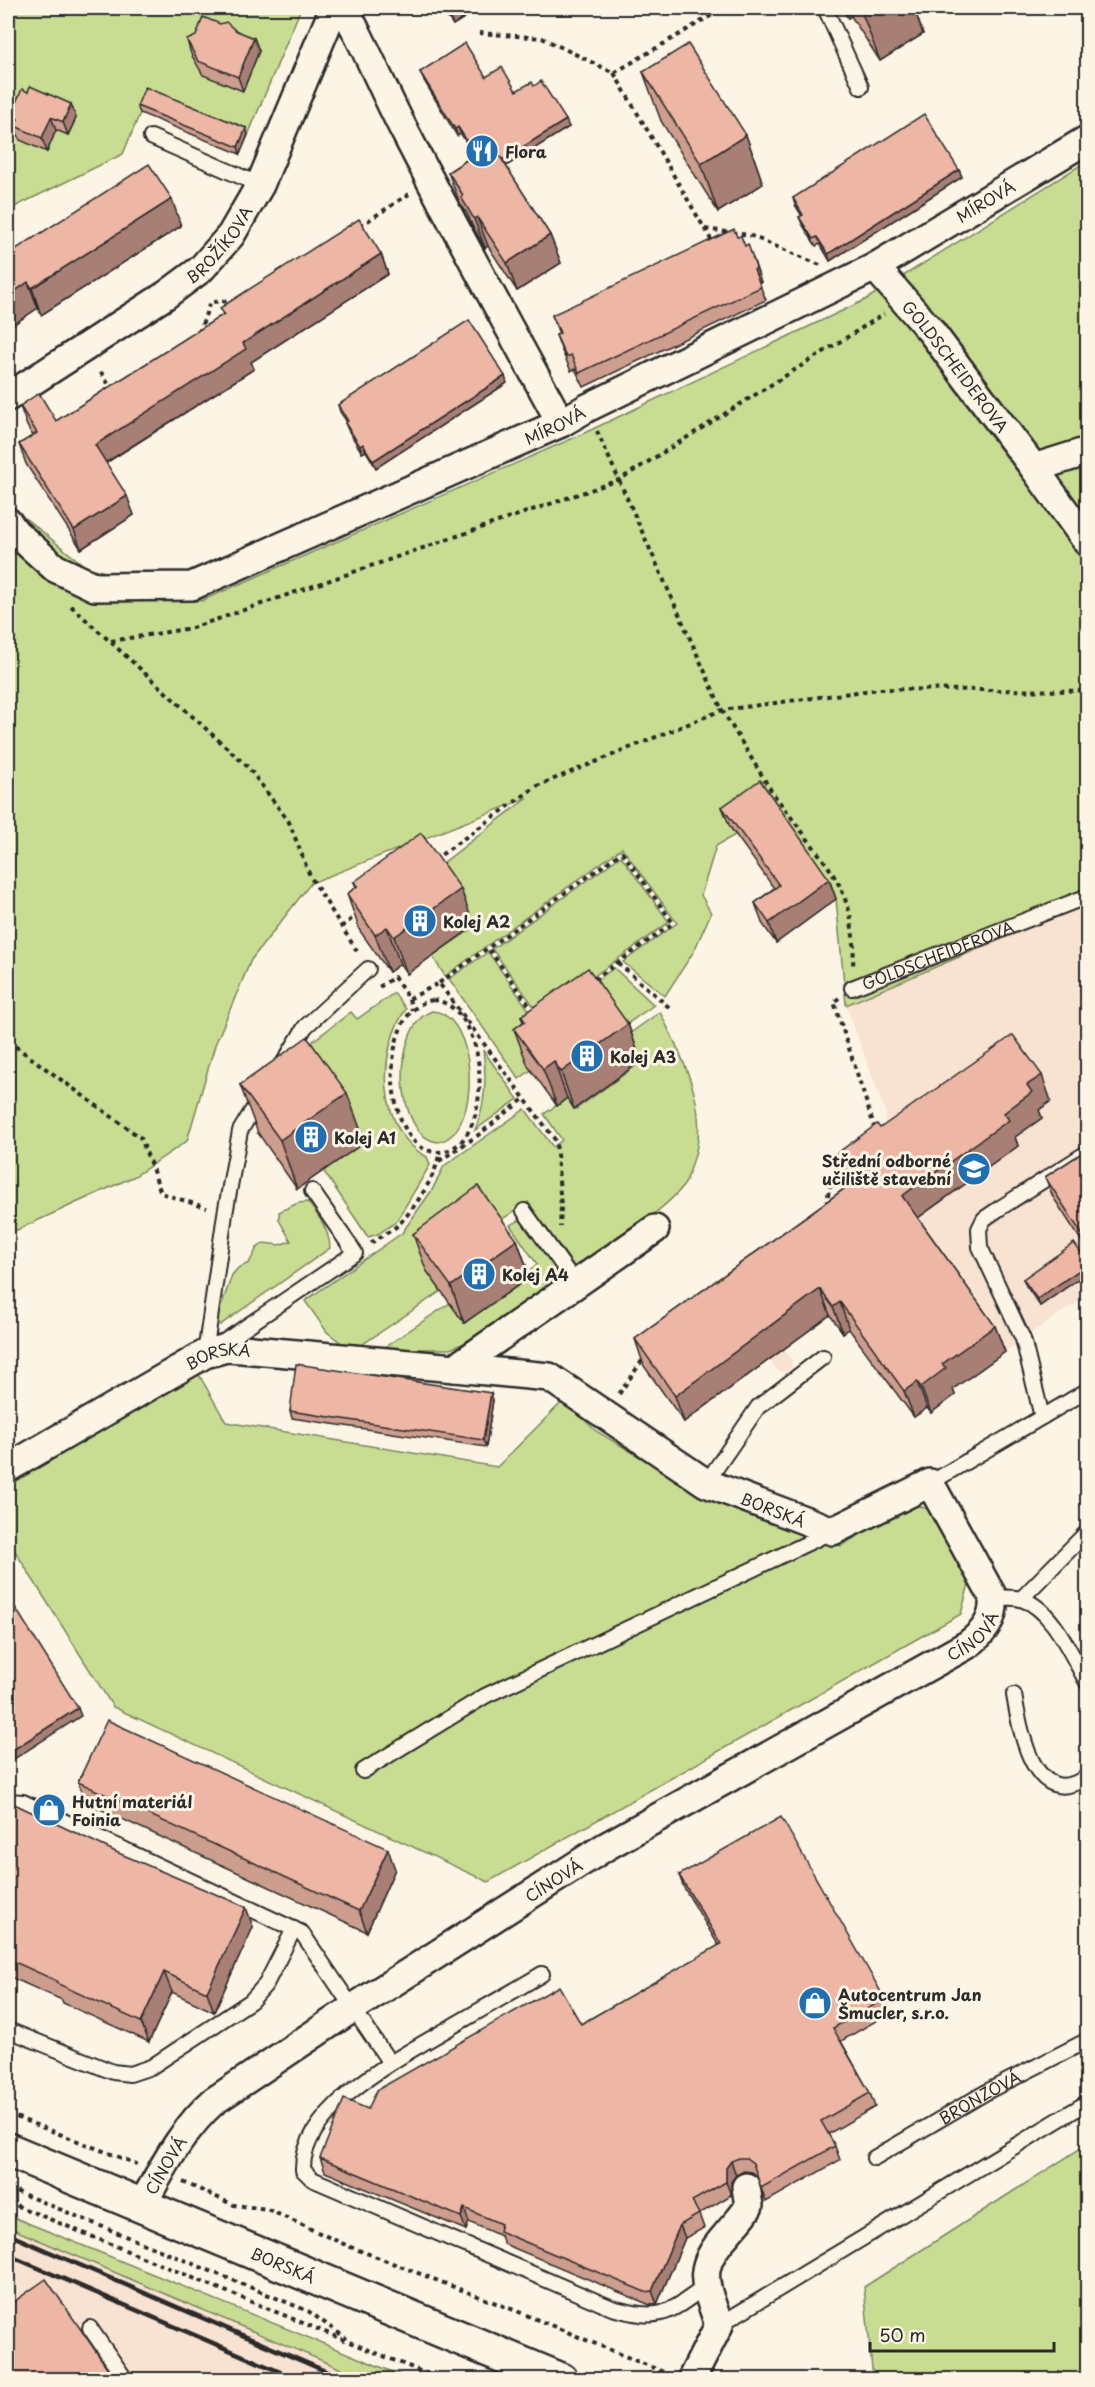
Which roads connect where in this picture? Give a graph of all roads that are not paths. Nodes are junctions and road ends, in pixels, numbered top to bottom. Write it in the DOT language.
graph roads {
  1 [pos="334,8"];
  2 [pos="344,8"];
  3 [pos="825,8"];
  4 [pos="861,87"];
  5 [pos="151,137"];
  6 [pos="1088,139"];
  7 [pos="260,185"];
  8 [pos="867,270"];
  9 [pos="8,397"];
  10 [pos="561,423"];
  11 [pos="1088,451"];
  12 [pos="1034,468"];
  13 [pos="8,522"];
  14 [pos="1088,543"];
  15 [pos="1088,896"];
  16 [pos="368,969"];
  17 [pos="852,988"];
  18 [pos="1088,1152"];
  19 [pos="312,1191"];
  20 [pos="524,1211"];
  21 [pos="655,1228"];
  22 [pos="576,1284"];
  23 [pos="205,1354"];
  24 [pos="824,1357"];
  25 [pos="455,1368"];
  26 [pos="1088,1390"];
  27 [pos="1042,1417"];
  28 [pos="8,1468"];
  29 [pos="706,1483"];
  30 [pos="930,1483"];
  31 [pos="833,1531"];
  32 [pos="1088,1531"];
  33 [pos="993,1597"];
  34 [pos="1021,1599"];
  35 [pos="1088,1684"];
  36 [pos="1014,1695"];
  37 [pos="363,1771"];
  38 [pos="1088,1776"];
  39 [pos="8,1801"];
  40 [pos="294,1929"];
  41 [pos="542,1974"];
  42 [pos="352,2008"];
  43 [pos="8,2030"];
  44 [pos="1086,2045"];
  45 [pos="390,2063"];
  46 [pos="1088,2102"];
  47 [pos="8,2150"];
  48 [pos="874,2158"];
  49 [pos="746,2187"];
  50 [pos="142,2205"];
  51 [pos="706,2286"];
  52 [pos="719,2325"];
  53 [pos="90,2328"];
  54 [pos="126,2379"];
  55 [pos="561,2379"];
  56 [pos="683,2379"];
  1 -- 7 [label="street, BROŽÍKOVA"];
  2 -- 10 [label="street"];
  3 -- 4 [label="lane"];
  5 -- 7 [label="lane"];
  6 -- 8 [label="street, MÍROVÁ"];
  7 -- 9 [label="street, BROŽÍKOVA"];
  8 -- 10 [label="street, MÍROVÁ"];
  8 -- 12 [label="street, GOLDSCHEIDEROVA"];
  10 -- 13 [label="street, MÍROVÁ"];
  11 -- 12 [label="street"];
  12 -- 14 [label="street, GOLDSCHEIDEROVA"];
  15 -- 17 [label="lane, GOLDSCHEIDEROVA"];
  16 -- 23 [label="lane"];
  18 -- 27 [label="lane"];
  19 -- 23 [label="lane"];
  20 -- 22 [label="lane"];
  21 -- 22 [label="street"];
  22 -- 25 [label="street"];
  23 -- 25 [label="street, BORSKÁ"];
  23 -- 28 [label="street, BORSKÁ"];
  24 -- 29 [label="lane"];
  25 -- 29 [label="street, BORSKÁ"];
  26 -- 27 [label="lane"];
  27 -- 30 [label="lane"];
  29 -- 31 [label="street, BORSKÁ"];
  30 -- 31 [label="street"];
  30 -- 33 [label="street, CÍNOVÁ"];
  31 -- 37 [label="lane"];
  32 -- 34 [label="lane"];
  33 -- 34 [label="lane, CÍNOVÁ"];
  33 -- 42 [label="street, CÍNOVÁ"];
  34 -- 35 [label="lane"];
  36 -- 38 [label="lane"];
  39 -- 40 [label="lane"];
  40 -- 42 [label="lane"];
  40 -- 43 [label="lane"];
  41 -- 45 [label="lane"];
  42 -- 45 [label="lane"];
  42 -- 50 [label="street, CÍNOVÁ"];
  44 -- 48 [label="lane, BRONZOVÁ"];
  45 -- 51 [label="lane"];
  46 -- 52 [label="lane"];
  47 -- 50 [label="street, BORSKÁ"];
  49 -- 51 [label="street"];
  50 -- 55 [label="street, BORSKÁ"];
  51 -- 52 [label="street"];
  52 -- 56 [label="street"];
  53 -- 54 [label="lane"];
}
